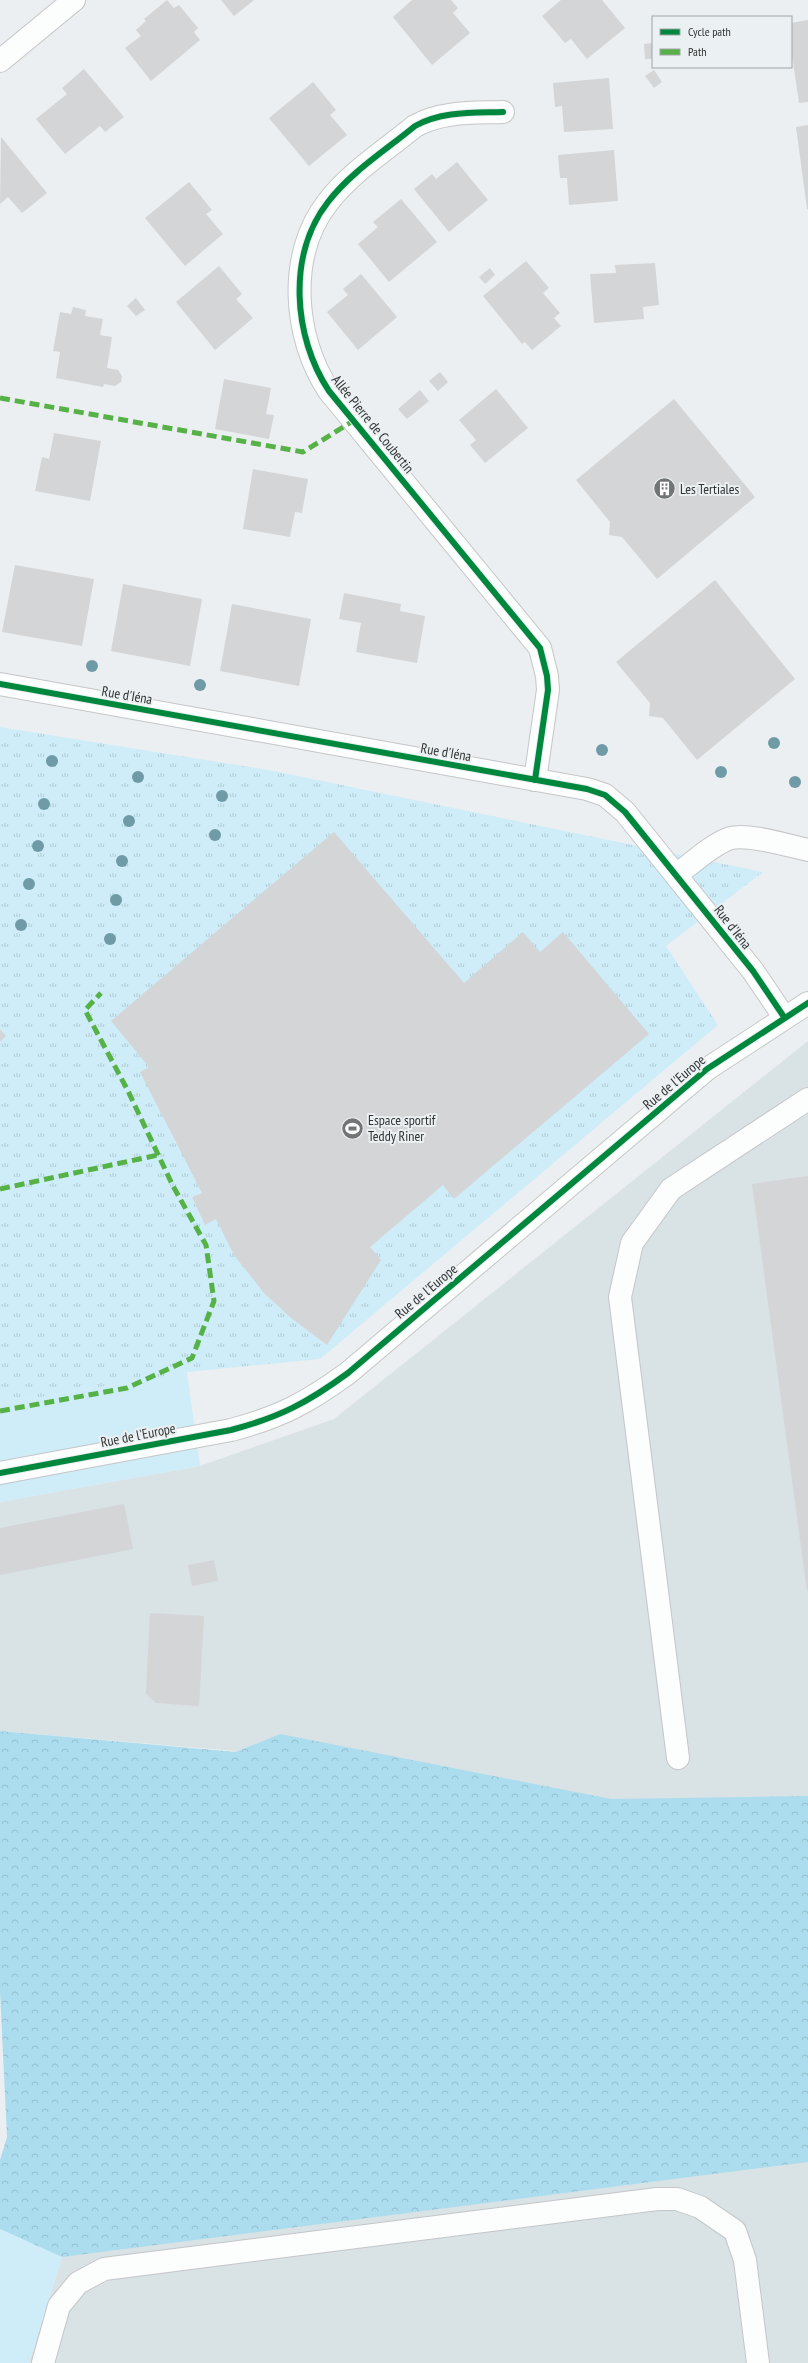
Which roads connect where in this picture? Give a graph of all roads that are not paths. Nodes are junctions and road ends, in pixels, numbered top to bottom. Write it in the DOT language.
graph roads {
  1 [pos="74,0"];
  2 [pos="0,61"];
  3 [pos="503,112"];
  4 [pos="0,684"];
  5 [pos="535,780"];
  6 [pos="808,850"];
  7 [pos="677,874"];
  8 [pos="808,1003"];
  9 [pos="784,1017"];
  10 [pos="808,1099"];
  11 [pos="0,1473"];
  12 [pos="678,1758"];
  13 [pos="43,2363"];
  14 [pos="758,2363"];
  1 -- 2 [label="street"];
  3 -- 5 [label="street, Allée Pierre de Coubertin"];
  4 -- 5 [label="street, Rue d'Iéna"];
  5 -- 7 [label="street, Rue d'Iéna"];
  6 -- 7 [label="street"];
  7 -- 9 [label="street, Rue d'Iéna"];
  8 -- 9 [label="street, Rue de l'Europe"];
  9 -- 11 [label="street, Rue de l'Europe"];
  10 -- 12 [label="street"];
  13 -- 14 [label="street"];
}
